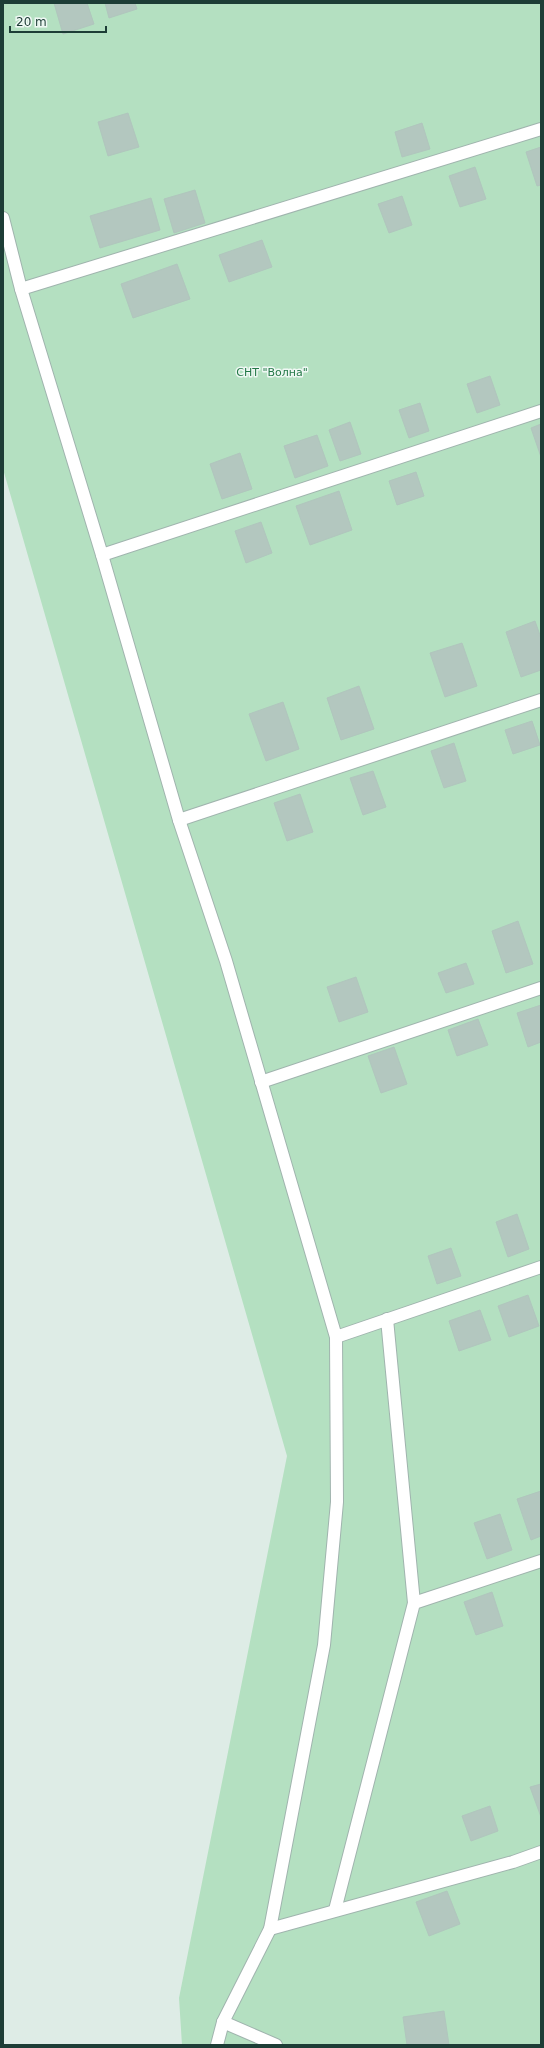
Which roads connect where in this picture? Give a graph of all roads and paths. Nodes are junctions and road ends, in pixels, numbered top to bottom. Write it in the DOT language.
graph roads {
  1 [pos="541,129"];
  2 [pos="3,218"];
  3 [pos="21,289"];
  4 [pos="541,411"];
  5 [pos="102,555"];
  6 [pos="541,700"];
  7 [pos="179,820"];
  8 [pos="541,988"];
  9 [pos="261,1082"];
  10 [pos="541,1268"];
  11 [pos="387,1319"];
  12 [pos="336,1337"];
  13 [pos="541,1561"];
  14 [pos="414,1603"];
  15 [pos="541,1852"];
  16 [pos="335,1910"];
  17 [pos="270,1929"];
  18 [pos="224,2022"];
  19 [pos="217,2045"];
  20 [pos="276,2045"];
  1 -- 3 [label="street"];
  2 -- 3 [label="street"];
  3 -- 5 [label="street"];
  4 -- 5 [label="street"];
  5 -- 7 [label="street"];
  6 -- 7 [label="street"];
  7 -- 9 [label="street"];
  8 -- 9 [label="street"];
  9 -- 12 [label="street"];
  10 -- 11 [label="street"];
  11 -- 12 [label="street"];
  11 -- 14 [label="street"];
  12 -- 17 [label="street"];
  13 -- 14 [label="street"];
  14 -- 16 [label="street"];
  15 -- 16 [label="street"];
  16 -- 17 [label="street"];
  17 -- 18 [label="street"];
  18 -- 19 [label="street"];
  18 -- 20 [label="street"];
}
